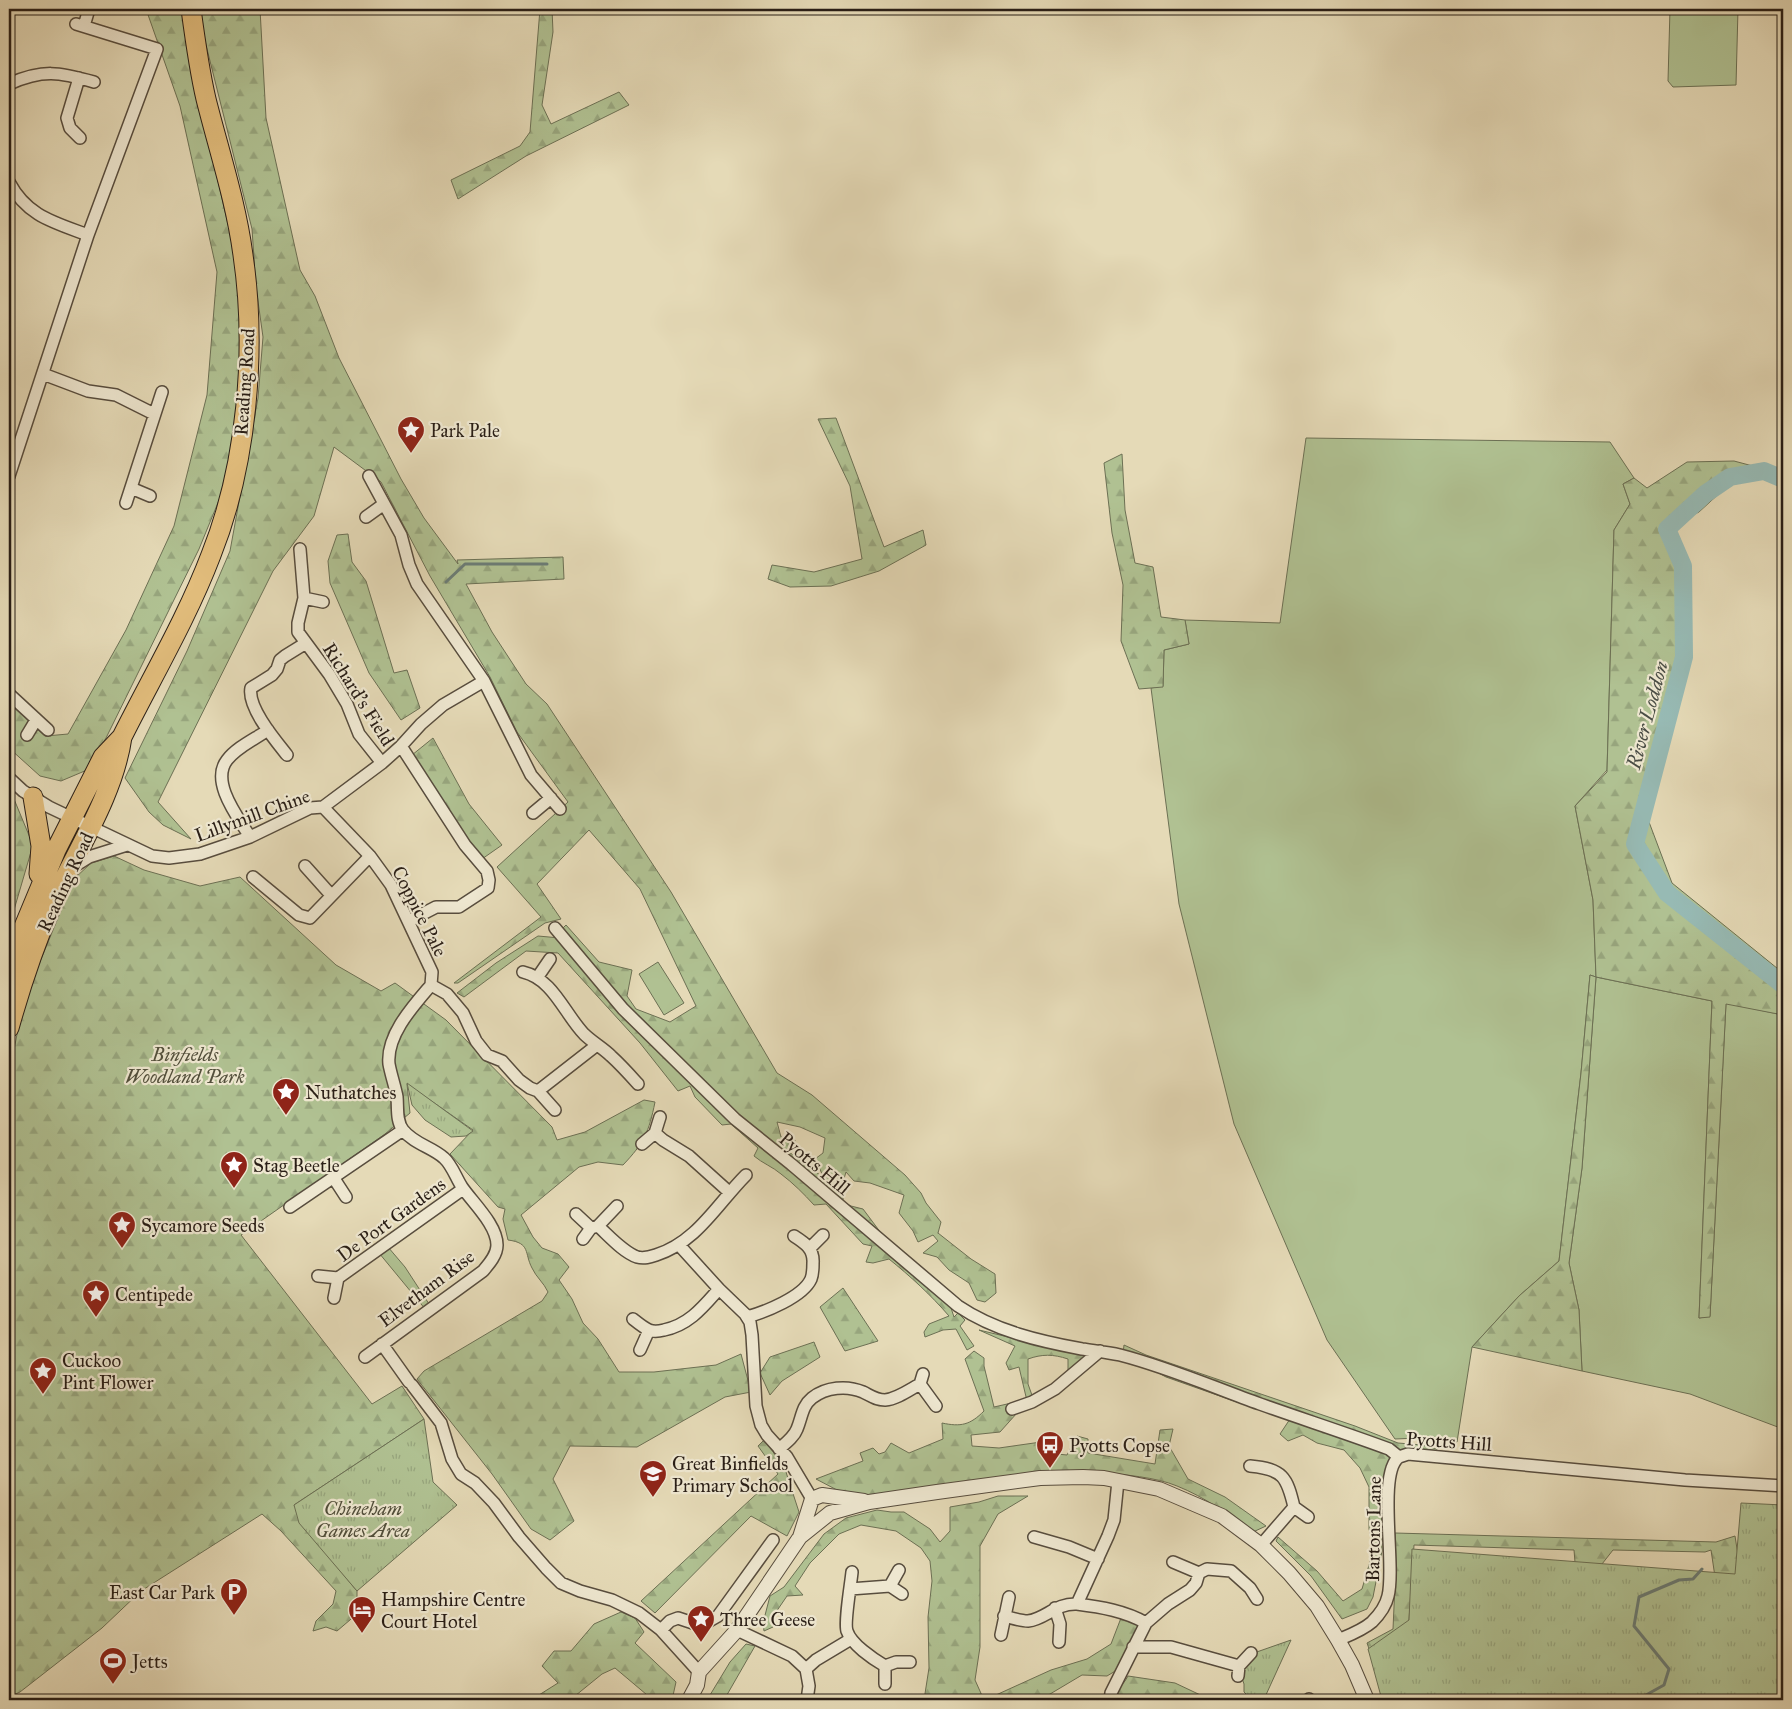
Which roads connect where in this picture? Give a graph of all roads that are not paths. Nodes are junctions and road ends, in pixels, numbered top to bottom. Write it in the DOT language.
graph roads {
  1 [pos="89,9"];
  2 [pos="191,9"];
  3 [pos="79,78"];
  4 [pos="94,82"];
  5 [pos="9,84"];
  6 [pos="82,140"];
  7 [pos="9,182"];
  8 [pos="88,235"];
  9 [pos="43,374"];
  10 [pos="162,392"];
  11 [pos="154,414"];
  12 [pos="9,476"];
  13 [pos="368,476"];
  14 [pos="131,488"];
  15 [pos="150,496"];
  16 [pos="126,503"];
  17 [pos="384,504"];
  18 [pos="366,517"];
  19 [pos="300,549"];
  20 [pos="304,598"];
  21 [pos="323,602"];
  22 [pos="306,643"];
  23 [pos="484,681"];
  24 [pos="9,694"];
  25 [pos="36,720"];
  26 [pos="48,730"];
  27 [pos="268,730"];
  28 [pos="27,736"];
  29 [pos="122,737"];
  30 [pos="401,746"];
  31 [pos="286,755"];
  32 [pos="382,763"];
  33 [pos="9,778"];
  34 [pos="33,797"];
  35 [pos="551,798"];
  36 [pos="323,807"];
  37 [pos="560,809"];
  38 [pos="533,813"];
  39 [pos="72,817"];
  40 [pos="90,826"];
  41 [pos="250,837"];
  42 [pos="127,845"];
  43 [pos="370,856"];
  44 [pos="305,866"];
  45 [pos="70,869"];
  46 [pos="253,877"];
  47 [pos="332,895"];
  48 [pos="30,912"];
  49 [pos="409,921"];
  50 [pos="555,928"];
  51 [pos="550,959"];
  52 [pos="9,970"];
  53 [pos="523,972"];
  54 [pos="537,978"];
  55 [pos="431,985"];
  56 [pos="9,1028"];
  57 [pos="596,1045"];
  58 [pos="638,1084"];
  59 [pos="538,1091"];
  60 [pos="555,1110"];
  61 [pos="660,1117"];
  62 [pos="403,1130"];
  63 [pos="655,1133"];
  64 [pos="642,1144"];
  65 [pos="746,1175"];
  66 [pos="333,1178"];
  67 [pos="463,1189"];
  68 [pos="729,1192"];
  69 [pos="346,1197"];
  70 [pos="617,1206"];
  71 [pos="290,1207"];
  72 [pos="576,1214"];
  73 [pos="595,1227"];
  74 [pos="823,1235"];
  75 [pos="794,1236"];
  76 [pos="583,1239"];
  77 [pos="679,1245"];
  78 [pos="810,1248"];
  79 [pos="318,1276"];
  80 [pos="338,1278"];
  81 [pos="719,1289"];
  82 [pos="334,1298"];
  83 [pos="747,1317"];
  84 [pos="633,1319"];
  85 [pos="649,1330"];
  86 [pos="382,1344"];
  87 [pos="640,1350"];
  88 [pos="1100,1351"];
  89 [pos="365,1357"];
  90 [pos="936,1406"];
  91 [pos="1012,1409"];
  92 [pos="779,1449"];
  93 [pos="1399,1457"];
  94 [pos="1250,1466"];
  95 [pos="1118,1481"];
  96 [pos="1783,1486"];
  97 [pos="816,1500"];
  98 [pos="869,1502"];
  99 [pos="1294,1507"];
  100 [pos="826,1516"];
  101 [pos="1308,1517"];
  102 [pos="800,1537"];
  103 [pos="1034,1537"];
  104 [pos="773,1540"];
  105 [pos="1261,1545"];
  106 [pos="1098,1559"];
  107 [pos="1174,1562"];
  108 [pos="898,1570"];
  109 [pos="852,1572"];
  110 [pos="1199,1573"];
  111 [pos="890,1586"];
  112 [pos="850,1589"];
  113 [pos="902,1594"];
  114 [pos="1009,1597"];
  115 [pos="1256,1599"];
  116 [pos="1077,1604"];
  117 [pos="1054,1608"];
  118 [pos="1004,1616"];
  119 [pos="1146,1623"];
  120 [pos="661,1630"];
  121 [pos="737,1630"];
  122 [pos="1001,1636"];
  123 [pos="851,1639"];
  124 [pos="1338,1640"];
  125 [pos="1059,1642"];
  126 [pos="1133,1647"];
  127 [pos="1251,1653"];
  128 [pos="910,1662"];
  129 [pos="884,1666"];
  130 [pos="806,1669"];
  131 [pos="699,1672"];
  132 [pos="885,1684"];
  133 [pos="689,1700"];
  134 [pos="807,1700"];
  135 [pos="1110,1700"];
  136 [pos="1367,1700"];
  1 -- 8 [label="street"];
  2 -- 29 [label="highway, Reading Road"];
  3 -- 4 [label="street"];
  3 -- 5 [label="street"];
  3 -- 6 [label="street"];
  7 -- 8 [label="street"];
  8 -- 9 [label="street"];
  9 -- 11 [label="street"];
  9 -- 12 [label="street"];
  10 -- 11 [label="street"];
  11 -- 14 [label="street"];
  13 -- 17 [label="street"];
  14 -- 15 [label="street"];
  14 -- 16 [label="street"];
  17 -- 18 [label="street"];
  17 -- 23 [label="street"];
  19 -- 20 [label="street, Richard's Field"];
  20 -- 21 [label="street"];
  20 -- 22 [label="street, Richard's Field"];
  22 -- 27 [label="street, Richard's Field"];
  22 -- 32 [label="street, Richard's Field"];
  23 -- 30 [label="street, Lillymill Chine"];
  23 -- 35 [label="street"];
  24 -- 25 [label="street"];
  25 -- 26 [label="street"];
  25 -- 28 [label="street"];
  27 -- 31 [label="street, Richard's Field"];
  27 -- 41 [label="street"];
  29 -- 39 [label="highway, Reading Road"];
  29 -- 40 [label="highway, Reading Road"];
  30 -- 32 [label="street, Lillymill Chine"];
  30 -- 49 [label="street"];
  32 -- 36 [label="street, Lillymill Chine"];
  33 -- 34 [label="street, Lillymill Chine"];
  34 -- 39 [label="street, Lillymill Chine"];
  34 -- 48 [label="highway"];
  35 -- 37 [label="street"];
  35 -- 38 [label="street"];
  36 -- 41 [label="street, Lillymill Chine"];
  36 -- 43 [label="street, Coppice Pale"];
  39 -- 40 [label="street, Lillymill Chine"];
  39 -- 48 [label="highway, Reading Road"];
  40 -- 42 [label="street, Lillymill Chine"];
  40 -- 45 [label="highway, Reading Road"];
  40 -- 48 [label="highway"];
  41 -- 42 [label="street, Lillymill Chine"];
  42 -- 45 [label="street"];
  43 -- 47 [label="street, Coppice Pale"];
  43 -- 49 [label="street, Coppice Pale"];
  44 -- 47 [label="street"];
  45 -- 56 [label="highway, Reading Road"];
  46 -- 47 [label="street, Coppice Pale"];
  48 -- 52 [label="highway, Reading Road"];
  49 -- 55 [label="street, Coppice Pale"];
  50 -- 88 [label="street, Pyotts Hill"];
  51 -- 54 [label="street"];
  53 -- 54 [label="street"];
  54 -- 57 [label="street"];
  55 -- 59 [label="street"];
  55 -- 62 [label="street"];
  57 -- 58 [label="street"];
  57 -- 59 [label="street"];
  59 -- 60 [label="street"];
  61 -- 63 [label="street"];
  62 -- 66 [label="street"];
  62 -- 67 [label="street, Elvetham Rise"];
  63 -- 64 [label="street"];
  63 -- 68 [label="street"];
  65 -- 68 [label="street"];
  66 -- 69 [label="street"];
  66 -- 71 [label="street"];
  67 -- 80 [label="street, De Port Gardens"];
  67 -- 86 [label="street, Elvetham Rise"];
  68 -- 77 [label="street"];
  70 -- 73 [label="street"];
  72 -- 73 [label="street"];
  73 -- 76 [label="street"];
  73 -- 77 [label="street"];
  74 -- 78 [label="street"];
  75 -- 78 [label="street"];
  77 -- 81 [label="street"];
  78 -- 83 [label="street"];
  79 -- 80 [label="street, De Port Gardens"];
  80 -- 82 [label="street, De Port Gardens"];
  81 -- 83 [label="street"];
  81 -- 85 [label="street"];
  83 -- 92 [label="street"];
  84 -- 85 [label="street"];
  85 -- 87 [label="street"];
  86 -- 89 [label="street, Elvetham Rise"];
  86 -- 120 [label="street, Elvetham Rise"];
  88 -- 91 [label="street"];
  88 -- 93 [label="street, Pyotts Hill"];
  90 -- 92 [label="street"];
  92 -- 97 [label="street"];
  93 -- 96 [label="street, Pyotts Hill"];
  93 -- 124 [label="street, Bartons Lane"];
  94 -- 99 [label="street"];
  95 -- 98 [label="street"];
  95 -- 105 [label="street"];
  95 -- 106 [label="street"];
  97 -- 98 [label="street"];
  97 -- 100 [label="street"];
  97 -- 100 [label="street"];
  97 -- 102 [label="street"];
  98 -- 100 [label="street"];
  99 -- 101 [label="street"];
  99 -- 105 [label="street"];
  100 -- 102 [label="street"];
  102 -- 121 [label="street"];
  103 -- 106 [label="street"];
  104 -- 120 [label="street"];
  105 -- 124 [label="street"];
  106 -- 116 [label="street"];
  107 -- 110 [label="street"];
  108 -- 111 [label="street"];
  109 -- 112 [label="street"];
  110 -- 115 [label="street"];
  110 -- 119 [label="street"];
  111 -- 112 [label="street"];
  111 -- 113 [label="street"];
  112 -- 123 [label="street"];
  114 -- 118 [label="street"];
  116 -- 117 [label="street"];
  116 -- 119 [label="street"];
  117 -- 118 [label="street"];
  117 -- 125 [label="street"];
  118 -- 122 [label="street"];
  119 -- 126 [label="street"];
  120 -- 131 [label="street, Elvetham Rise"];
  121 -- 130 [label="street"];
  121 -- 131 [label="street"];
  123 -- 129 [label="street"];
  123 -- 130 [label="street"];
  124 -- 136 [label="street"];
  126 -- 127 [label="street"];
  126 -- 135 [label="street"];
  128 -- 129 [label="street"];
  129 -- 132 [label="street"];
  130 -- 134 [label="street"];
  131 -- 133 [label="street"];
}
